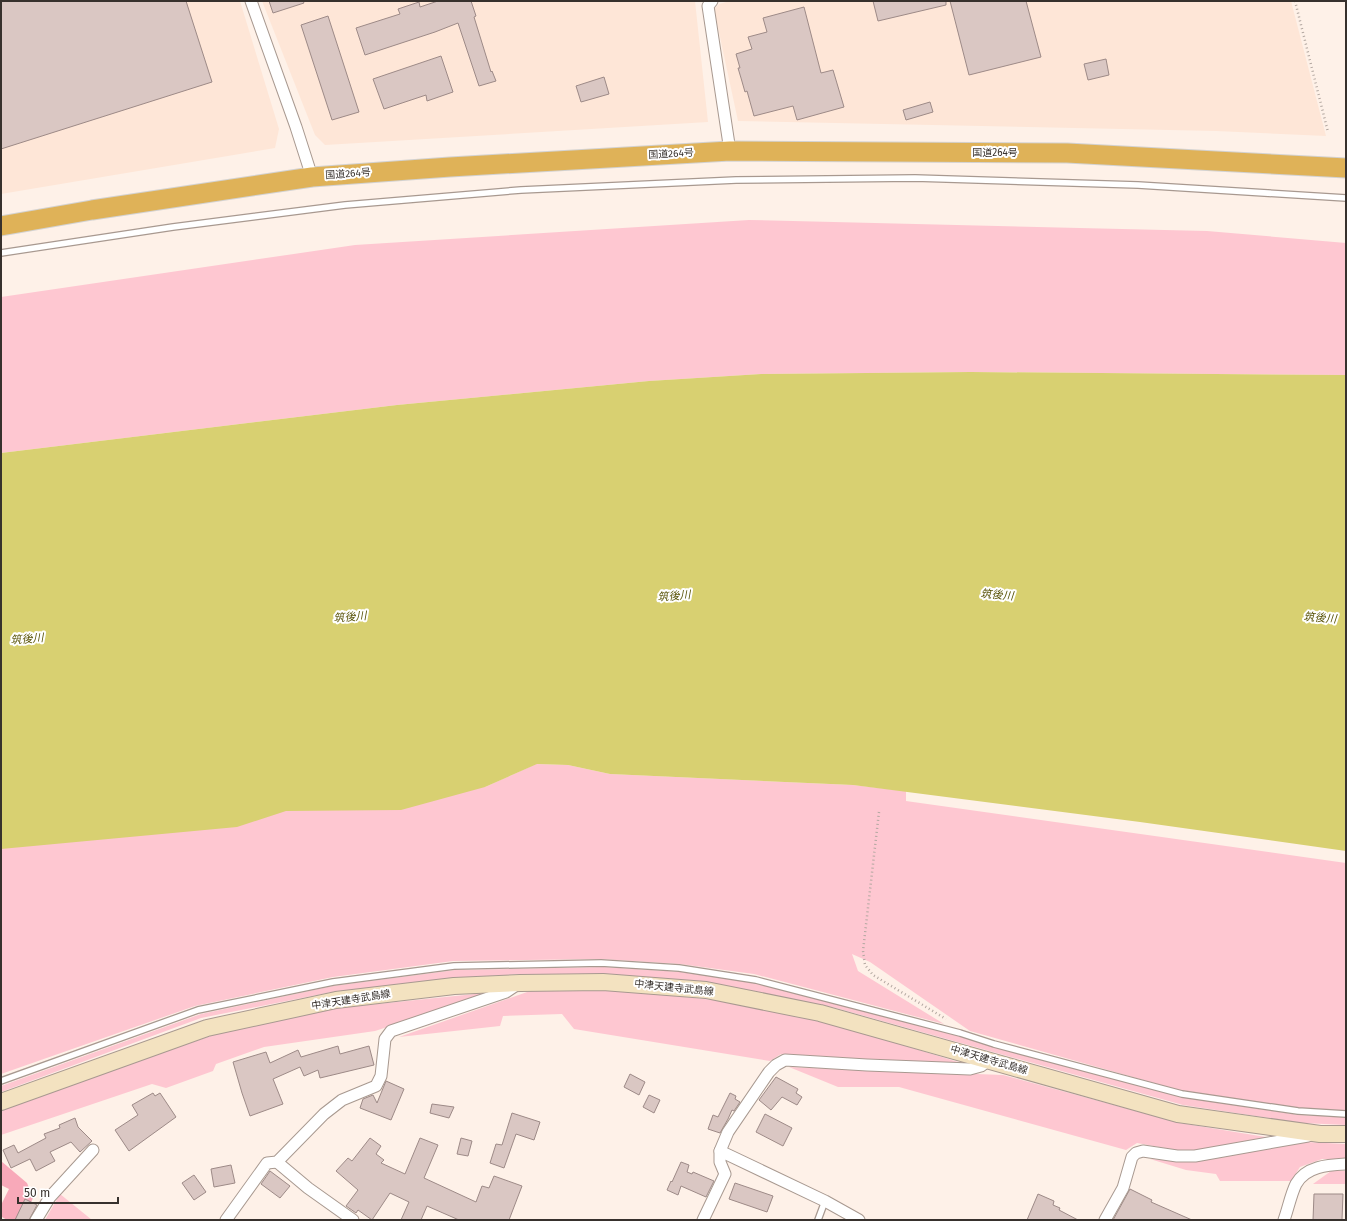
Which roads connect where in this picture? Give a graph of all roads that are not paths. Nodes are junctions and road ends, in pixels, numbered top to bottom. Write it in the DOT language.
graph roads {
  1 [pos="251,1"];
  2 [pos="712,1"];
  3 [pos="730,151"];
  4 [pos="1346,168"];
  5 [pos="312,177"];
  6 [pos="1346,198"];
  7 [pos="1,226"];
  8 [pos="1,253"];
  9 [pos="520,983"];
  10 [pos="989,1060"];
  11 [pos="1,1081"];
  12 [pos="1,1102"];
  13 [pos="1346,1114"];
  14 [pos="1320,1134"];
  15 [pos="1346,1134"];
  16 [pos="93,1150"];
  17 [pos="720,1151"];
  18 [pos="277,1162"];
  19 [pos="1346,1164"];
  20 [pos="825,1201"];
  21 [pos="36,1220"];
  22 [pos="226,1220"];
  23 [pos="353,1220"];
  24 [pos="703,1220"];
  25 [pos="818,1220"];
  26 [pos="859,1220"];
  27 [pos="1105,1220"];
  28 [pos="1284,1220"];
  1 -- 5 [label="street"];
  2 -- 3 [label="street"];
  3 -- 4 [label="highway, 国道264号"];
  3 -- 5 [label="highway, 国道264号"];
  5 -- 7 [label="highway, 国道264号"];
  6 -- 8 [label="lane"];
  9 -- 10 [label="main road, 中津天建寺武島線"];
  9 -- 12 [label="main road, 中津天建寺武島線"];
  9 -- 18 [label="street"];
  10 -- 14 [label="main road, 中津天建寺武島線"];
  10 -- 17 [label="street"];
  11 -- 13 [label="lane"];
  14 -- 15 [label="main road, 中津天建寺武島線"];
  14 -- 27 [label="street"];
  16 -- 21 [label="street"];
  17 -- 20 [label="street"];
  17 -- 24 [label="street"];
  18 -- 22 [label="street"];
  18 -- 23 [label="street"];
  19 -- 28 [label="street"];
  20 -- 25 [label="lane"];
  20 -- 26 [label="street"];
}
